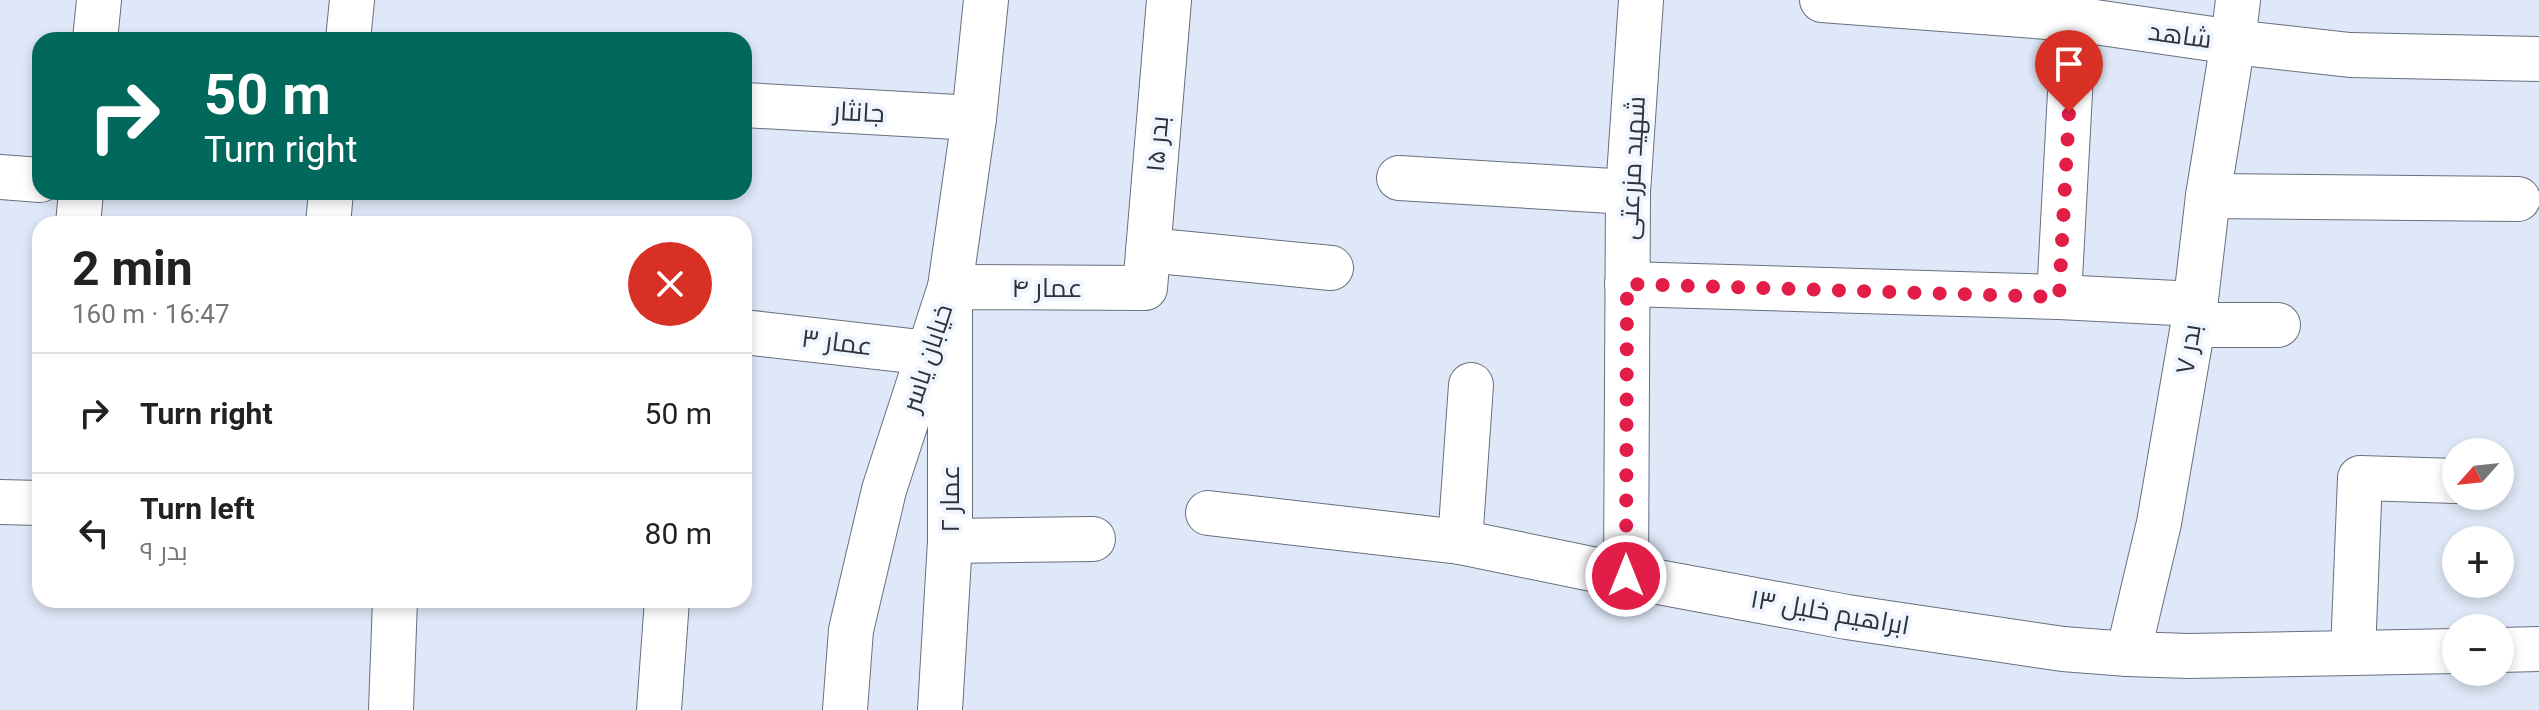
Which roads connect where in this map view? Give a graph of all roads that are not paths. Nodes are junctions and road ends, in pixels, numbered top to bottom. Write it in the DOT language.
graph roads {
  1 [pos="99,0"];
  2 [pos="352,0"];
  3 [pos="986,0"];
  4 [pos="1169,0"];
  5 [pos="1641,0"];
  6 [pos="1822,0"];
  7 [pos="2074,19"];
  8 [pos="2235,21"];
  9 [pos="96,32"];
  10 [pos="349,32"];
  11 [pos="2539,59"];
  12 [pos="752,105"];
  13 [pos="974,118"];
  14 [pos="0,177"];
  15 [pos="1399,178"];
  16 [pos="32,179"];
  17 [pos="1628,192"];
  18 [pos="2208,196"];
  19 [pos="2518,199"];
  20 [pos="1331,268"];
  21 [pos="1146,269"];
  22 [pos="1627,284"];
  23 [pos="950,287"];
  24 [pos="2059,297"];
  25 [pos="2194,315"];
  26 [pos="2278,325"];
  27 [pos="752,333"];
  28 [pos="929,353"];
  29 [pos="1471,385"];
  30 [pos="2442,481"];
  31 [pos="0,502"];
  32 [pos="32,503"];
  33 [pos="1208,513"];
  34 [pos="1093,539"];
  35 [pos="950,541"];
  36 [pos="1460,542"];
  37 [pos="1626,576"];
  38 [pos="395,608"];
  39 [pos="666,608"];
  40 [pos="2539,649"];
  41 [pos="2514,650"];
  42 [pos="2442,651"];
  43 [pos="2353,652"];
  44 [pos="2128,654"];
  45 [pos="391,710"];
  46 [pos="659,710"];
  47 [pos="845,710"];
  48 [pos="940,710"];
  1 -- 9 [label="street"];
  2 -- 10 [label="street"];
  3 -- 13 [label="street, خیابان یاسر"];
  4 -- 21 [label="street, بدر ۱۵"];
  5 -- 17 [label="street, شهید مزرعتی"];
  6 -- 7 [label="street, شاهد"];
  7 -- 8 [label="street, شاهد"];
  7 -- 24 [label="street"];
  8 -- 11 [label="street, شاهد"];
  8 -- 18 [label="street, بدر ۷"];
  12 -- 13 [label="street, جانثار"];
  13 -- 23 [label="street, خیابان یاسر"];
  14 -- 16 [label="street"];
  15 -- 17 [label="street"];
  17 -- 22 [label="street, شهید مزرعتی"];
  18 -- 19 [label="street"];
  18 -- 25 [label="street, بدر ۷"];
  20 -- 21 [label="street, عمار ۴"];
  21 -- 23 [label="street, عمار ۴"];
  22 -- 24 [label="street"];
  22 -- 37 [label="street, شهید مزرعتی"];
  23 -- 28 [label="street, خیابان یاسر"];
  23 -- 35 [label="street, عمار ۲"];
  24 -- 25 [label="street"];
  25 -- 26 [label="street"];
  25 -- 44 [label="street, بدر ۷"];
  27 -- 28 [label="street, عمار ۳"];
  28 -- 47 [label="street, خیابان یاسر"];
  29 -- 36 [label="street"];
  30 -- 43 [label="street"];
  31 -- 32 [label="street"];
  33 -- 36 [label="street, ابراهیم خلیل ۱۳"];
  34 -- 35 [label="street"];
  35 -- 48 [label="street, عمار ۲"];
  36 -- 37 [label="street, ابراهیم خلیل ۱۳"];
  37 -- 44 [label="street, ابراهیم خلیل ۱۳"];
  38 -- 45 [label="street"];
  39 -- 46 [label="street"];
  40 -- 41 [label="street"];
  42 -- 43 [label="street, ابراهیم خلیل ۱۳"];
  43 -- 44 [label="street, ابراهیم خلیل ۱۳"];
}
